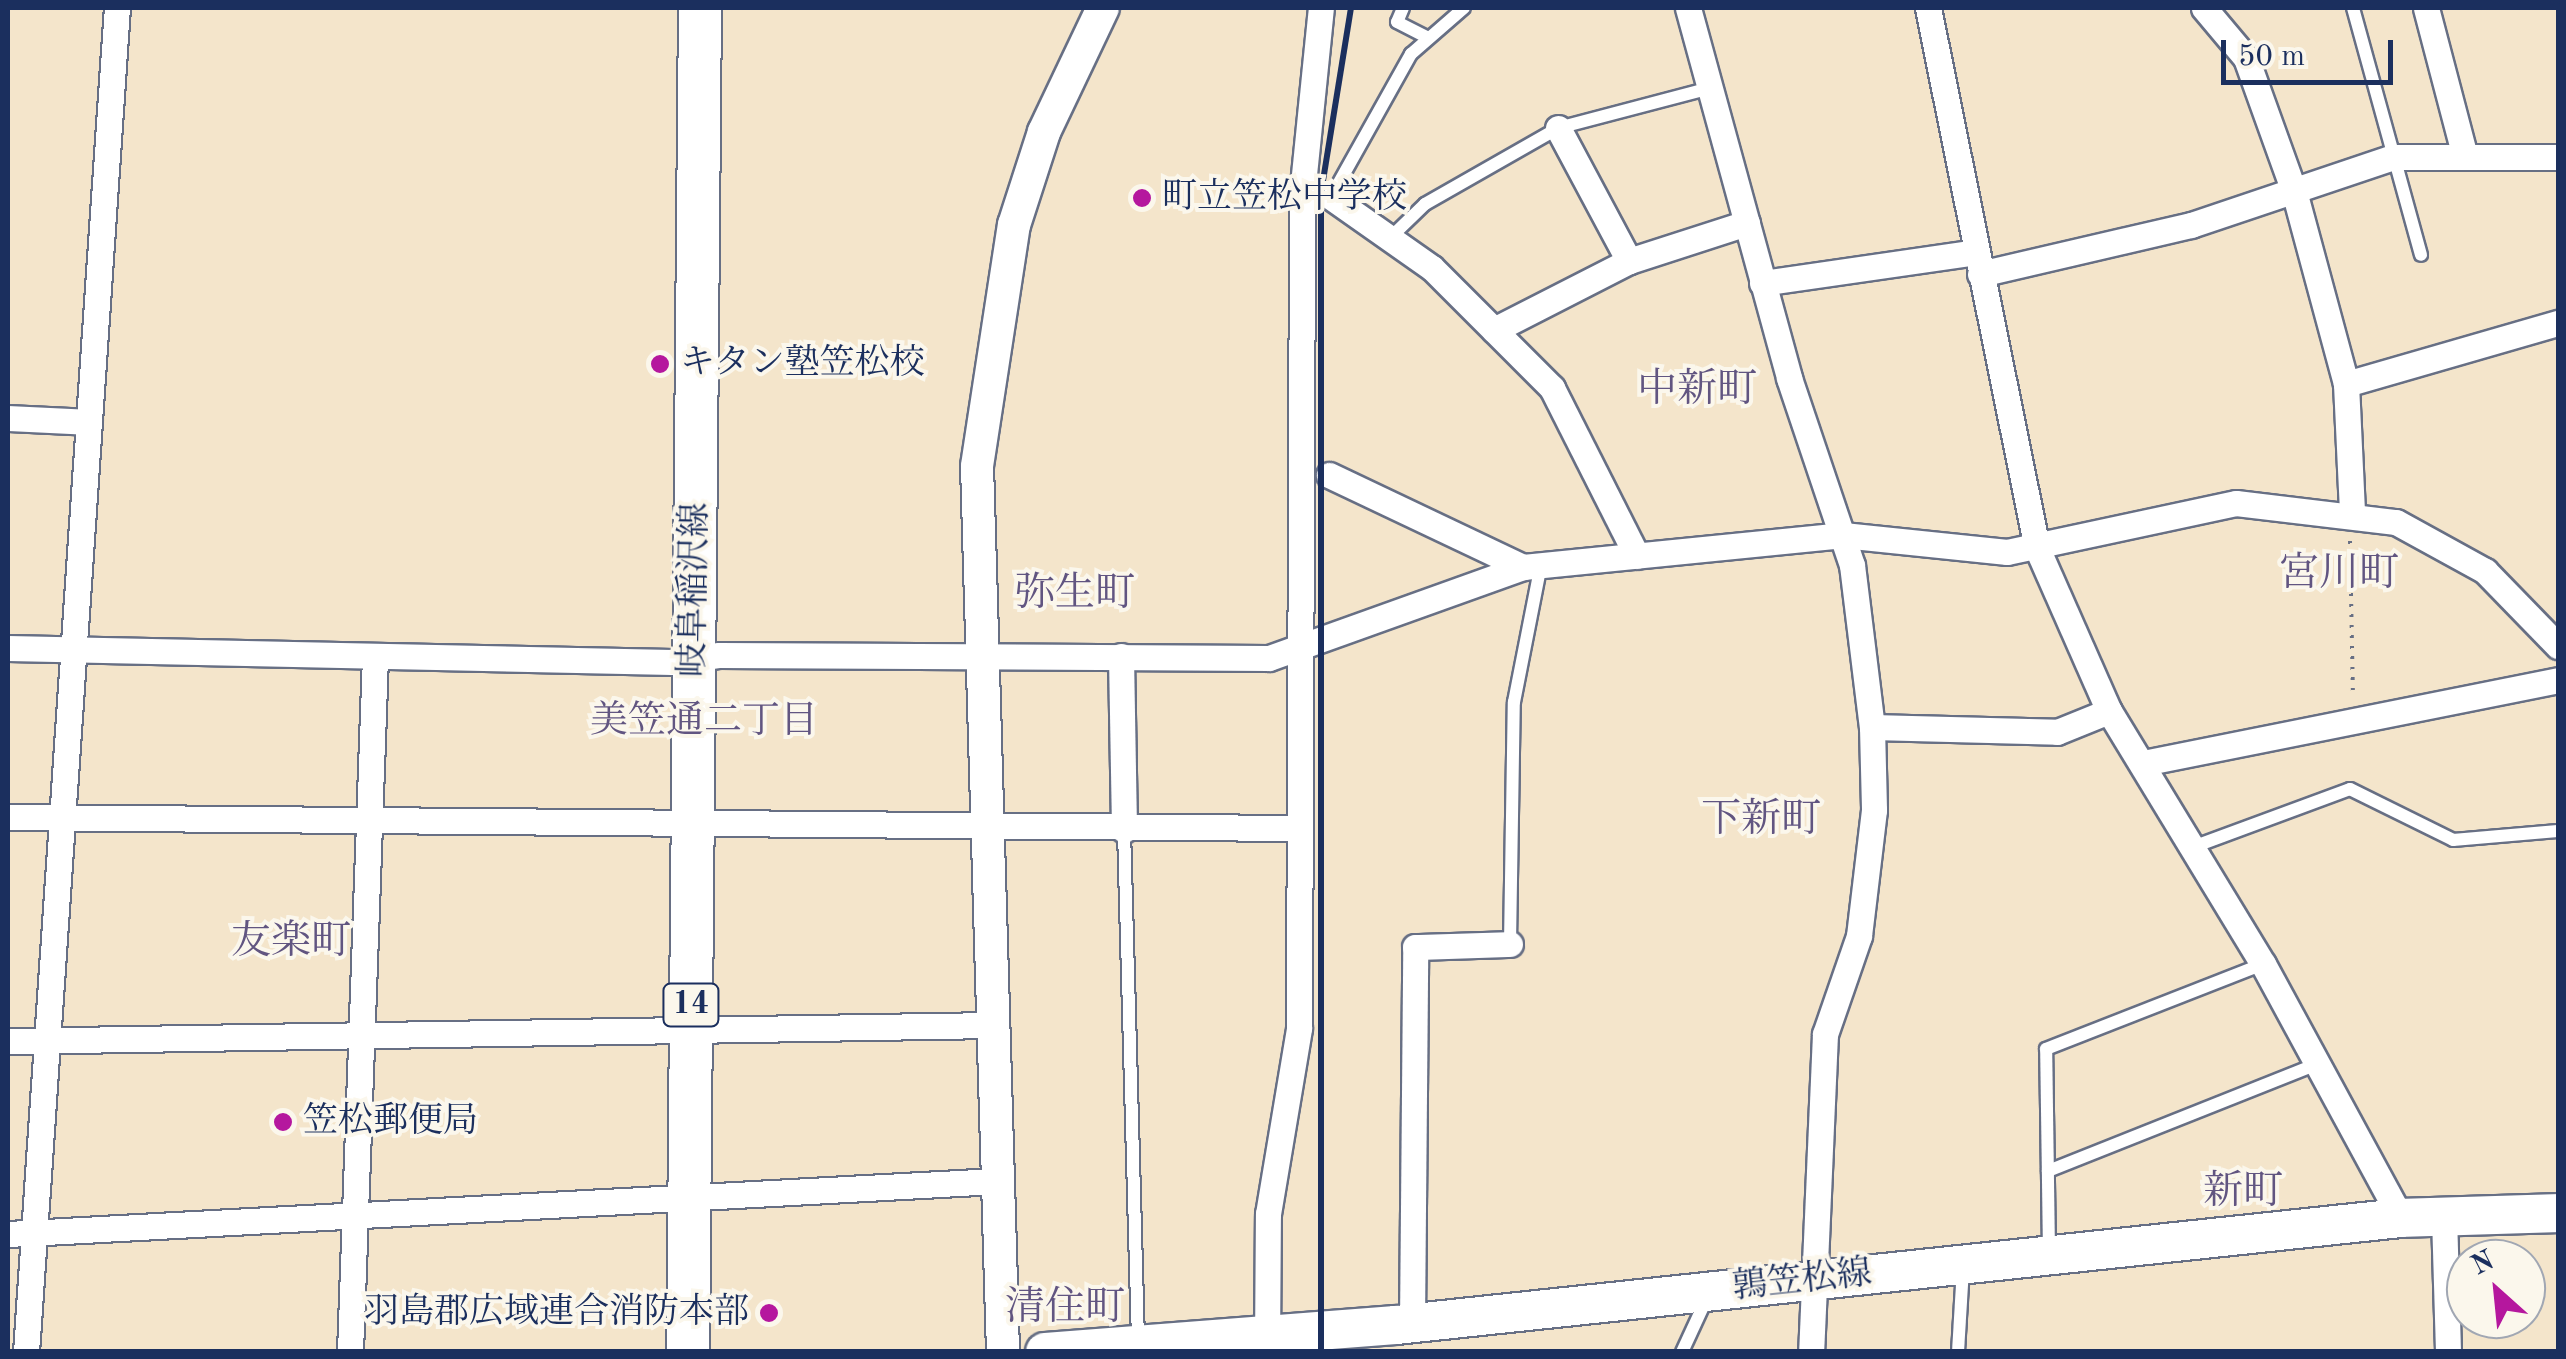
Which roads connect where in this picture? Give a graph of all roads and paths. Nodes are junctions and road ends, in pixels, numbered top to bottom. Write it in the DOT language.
graph roads {
  1 [pos="116,8"];
  2 [pos="700,8"];
  3 [pos="1103,8"];
  4 [pos="1321,8"];
  5 [pos="1403,8"];
  6 [pos="1464,8"];
  7 [pos="1688,8"];
  8 [pos="1928,8"];
  9 [pos="2204,8"];
  10 [pos="2354,8"];
  11 [pos="2426,8"];
  12 [pos="1428,38"];
  13 [pos="1707,89"];
  14 [pos="1558,128"];
  15 [pos="2466,157"];
  16 [pos="2558,157"];
  17 [pos="2393,158"];
  18 [pos="2294,191"];
  19 [pos="1331,198"];
  20 [pos="1747,223"];
  21 [pos="1392,236"];
  22 [pos="2421,255"];
  23 [pos="1629,261"];
  24 [pos="1978,263"];
  25 [pos="1762,283"];
  26 [pos="2558,323"];
  27 [pos="1494,330"];
  28 [pos="2346,384"];
  29 [pos="8,418"];
  30 [pos="89,422"];
  31 [pos="1329,475"];
  32 [pos="2352,511"];
  33 [pos="1844,535"];
  34 [pos="2038,548"];
  35 [pos="1637,556"];
  36 [pos="1532,566"];
  37 [pos="2558,646"];
  38 [pos="8,648"];
  39 [pos="1298,653"];
  40 [pos="72,654"];
  41 [pos="1121,656"];
  42 [pos="981,657"];
  43 [pos="376,658"];
  44 [pos="694,659"];
  45 [pos="2558,680"];
  46 [pos="2108,710"];
  47 [pos="2355,718"];
  48 [pos="1872,728"];
  49 [pos="2143,763"];
  50 [pos="8,817"];
  51 [pos="61,820"];
  52 [pos="370,824"];
  53 [pos="693,825"];
  54 [pos="987,828"];
  55 [pos="1298,828"];
  56 [pos="1124,830"];
  57 [pos="2558,831"];
  58 [pos="2193,847"];
  59 [pos="1510,944"];
  60 [pos="2263,964"];
  61 [pos="991,1025"];
  62 [pos="691,1028"];
  63 [pos="361,1036"];
  64 [pos="47,1041"];
  65 [pos="8,1042"];
  66 [pos="2319,1064"];
  67 [pos="2048,1171"];
  68 [pos="996,1182"];
  69 [pos="689,1196"];
  70 [pos="354,1212"];
  71 [pos="2558,1213"];
  72 [pos="2444,1216"];
  73 [pos="2401,1218"];
  74 [pos="34,1233"];
  75 [pos="8,1234"];
  76 [pos="2049,1257"];
  77 [pos="1963,1266"];
  78 [pos="1813,1280"];
  79 [pos="1710,1291"];
  80 [pos="1402,1333"];
  81 [pos="1266,1342"];
  82 [pos="1138,1347"];
  83 [pos="26,1352"];
  84 [pos="350,1352"];
  85 [pos="688,1352"];
  86 [pos="1003,1352"];
  87 [pos="1045,1352"];
  88 [pos="1682,1352"];
  89 [pos="1811,1352"];
  90 [pos="1958,1352"];
  91 [pos="2448,1352"];
  1 -- 30 [label="street"];
  2 -- 44 [label="main road, 岐阜稲沢線 / 14"];
  3 -- 42 [label="street"];
  4 -- 39 [label="street"];
  5 -- 12 [label="lane"];
  6 -- 12 [label="lane"];
  7 -- 13 [label="street"];
  8 -- 24 [label="street"];
  9 -- 18 [label="street"];
  10 -- 17 [label="lane"];
  11 -- 15 [label="street"];
  12 -- 19 [label="lane"];
  13 -- 14 [label="lane"];
  13 -- 20 [label="street"];
  14 -- 21 [label="lane"];
  14 -- 23 [label="street"];
  15 -- 16 [label="street"];
  15 -- 17 [label="street"];
  17 -- 18 [label="street"];
  17 -- 22 [label="lane"];
  18 -- 24 [label="street"];
  18 -- 28 [label="street"];
  19 -- 21 [label="street"];
  20 -- 23 [label="street"];
  20 -- 25 [label="street"];
  21 -- 27 [label="street"];
  23 -- 27 [label="street"];
  24 -- 25 [label="street"];
  24 -- 34 [label="street"];
  25 -- 33 [label="street"];
  26 -- 28 [label="street"];
  27 -- 35 [label="street"];
  28 -- 32 [label="street"];
  29 -- 30 [label="street"];
  30 -- 40 [label="street"];
  31 -- 36 [label="street"];
  32 -- 34 [label="street"];
  32 -- 37 [label="street"];
  32 -- 47 [label="path"];
  33 -- 34 [label="street"];
  33 -- 35 [label="street"];
  33 -- 48 [label="street"];
  34 -- 46 [label="street"];
  35 -- 36 [label="street"];
  36 -- 39 [label="street"];
  36 -- 59 [label="lane"];
  38 -- 40 [label="street"];
  39 -- 41 [label="street"];
  39 -- 55 [label="street"];
  40 -- 43 [label="street"];
  40 -- 51 [label="street"];
  41 -- 42 [label="street"];
  41 -- 56 [label="street"];
  42 -- 44 [label="street"];
  42 -- 54 [label="street"];
  43 -- 44 [label="street"];
  43 -- 52 [label="street"];
  44 -- 53 [label="main road, 岐阜稲沢線 / 14"];
  45 -- 47 [label="street"];
  46 -- 48 [label="street"];
  46 -- 49 [label="street"];
  47 -- 49 [label="street"];
  48 -- 78 [label="street"];
  49 -- 58 [label="street"];
  50 -- 51 [label="street"];
  51 -- 52 [label="street"];
  51 -- 64 [label="street"];
  52 -- 53 [label="street"];
  52 -- 63 [label="street"];
  53 -- 54 [label="street"];
  53 -- 62 [label="main road, 岐阜稲沢線 / 14"];
  54 -- 56 [label="street"];
  54 -- 61 [label="street"];
  55 -- 56 [label="street"];
  55 -- 81 [label="street"];
  56 -- 82 [label="lane"];
  57 -- 58 [label="lane"];
  58 -- 60 [label="street"];
  59 -- 80 [label="street"];
  60 -- 66 [label="street"];
  60 -- 67 [label="lane"];
  61 -- 62 [label="street"];
  61 -- 68 [label="street"];
  62 -- 63 [label="street"];
  62 -- 69 [label="main road, 岐阜稲沢線 / 14"];
  63 -- 64 [label="street"];
  63 -- 70 [label="street"];
  64 -- 65 [label="street"];
  64 -- 74 [label="street"];
  66 -- 67 [label="lane"];
  66 -- 73 [label="street"];
  67 -- 76 [label="lane"];
  68 -- 69 [label="street"];
  68 -- 86 [label="street"];
  69 -- 70 [label="street"];
  69 -- 85 [label="main road, 岐阜稲沢線 / 14"];
  70 -- 74 [label="street"];
  70 -- 84 [label="street"];
  71 -- 72 [label="main road, 鶉笠松線"];
  72 -- 73 [label="main road, 鶉笠松線"];
  72 -- 91 [label="street"];
  73 -- 76 [label="main road, 鶉笠松線"];
  74 -- 75 [label="street"];
  74 -- 83 [label="street"];
  76 -- 77 [label="main road, 鶉笠松線"];
  77 -- 78 [label="main road, 鶉笠松線"];
  77 -- 90 [label="lane"];
  78 -- 79 [label="main road, 鶉笠松線"];
  78 -- 89 [label="street"];
  79 -- 80 [label="main road, 鶉笠松線"];
  79 -- 88 [label="lane"];
  80 -- 81 [label="main road, 鶉笠松線"];
  81 -- 82 [label="main road, 鶉笠松線"];
  82 -- 87 [label="main road, 鶉笠松線"];
}
